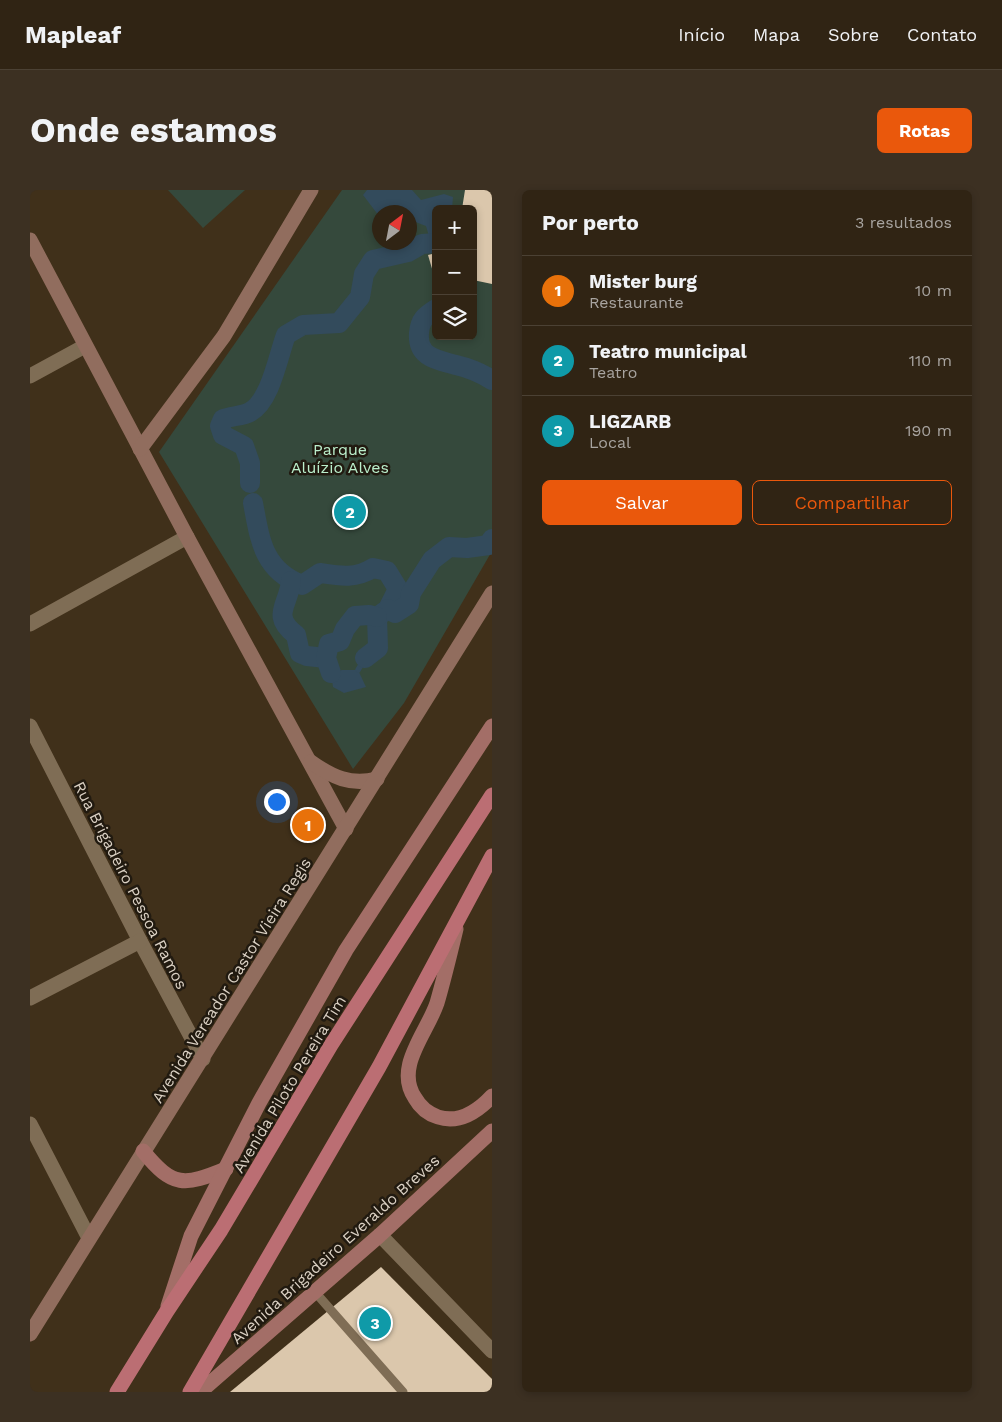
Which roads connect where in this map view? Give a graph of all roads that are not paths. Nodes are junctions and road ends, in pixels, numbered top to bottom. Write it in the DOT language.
graph roads {
  1 [pos="311,190"];
  2 [pos="30,240"];
  3 [pos="85,346"];
  4 [pos="30,376"];
  5 [pos="140,449"];
  6 [pos="187,537"];
  7 [pos="492,593"];
  8 [pos="30,624"];
  9 [pos="30,726"];
  10 [pos="492,726"];
  11 [pos="36,751"];
  12 [pos="309,761"];
  13 [pos="377,779"];
  14 [pos="492,794"];
  15 [pos="346,829"];
  16 [pos="492,856"];
  17 [pos="457,925"];
  18 [pos="140,941"];
  19 [pos="30,998"];
  20 [pos="203,1059"];
  21 [pos="492,1096"];
  22 [pos="30,1124"];
  23 [pos="492,1131"];
  24 [pos="143,1151"];
  25 [pos="226,1169"];
  26 [pos="380,1235"];
  27 [pos="89,1238"];
  28 [pos="314,1292"];
  29 [pos="167,1310"];
  30 [pos="30,1334"];
  31 [pos="492,1351"];
  32 [pos="116,1392"];
  33 [pos="190,1392"];
  34 [pos="200,1392"];
  35 [pos="403,1392"];
  1 -- 5 [label="street"];
  2 -- 3 [label="street"];
  3 -- 4 [label="street"];
  3 -- 5 [label="street"];
  5 -- 6 [label="street"];
  6 -- 8 [label="street"];
  6 -- 12 [label="street"];
  7 -- 13 [label="street, Avenida Vereador Castor Vieira Regis"];
  9 -- 11 [label="street, Rua Brigadeiro Pessoa Ramos"];
  10 -- 25 [label="main road"];
  11 -- 18 [label="street, Rua Brigadeiro Pessoa Ramos"];
  12 -- 13 [label="street"];
  12 -- 15 [label="street"];
  13 -- 15 [label="street, Avenida Vereador Castor Vieira Regis"];
  14 -- 29 [label="highway, Avenida Piloto Pereira Tim"];
  15 -- 20 [label="street, Avenida Vereador Castor Vieira Regis"];
  16 -- 17 [label="highway"];
  17 -- 21 [label="main road"];
  17 -- 33 [label="highway"];
  18 -- 19 [label="street"];
  18 -- 20 [label="street, Rua Brigadeiro Pessoa Ramos"];
  20 -- 24 [label="street, Avenida Vereador Castor Vieira Regis"];
  22 -- 27 [label="street"];
  23 -- 26 [label="main road, Avenida Brigadeiro Everaldo Breves"];
  24 -- 25 [label="main road"];
  24 -- 27 [label="street, Avenida Vereador Castor Vieira Regis"];
  25 -- 29 [label="main road"];
  26 -- 28 [label="main road, Avenida Brigadeiro Everaldo Breves"];
  26 -- 31 [label="street"];
  27 -- 30 [label="street, Avenida Vereador Castor Vieira Regis"];
  28 -- 34 [label="main road, Avenida Brigadeiro Everaldo Breves"];
  28 -- 35 [label="lane"];
  29 -- 32 [label="highway, Avenida Piloto Pereira Tim"];
}
